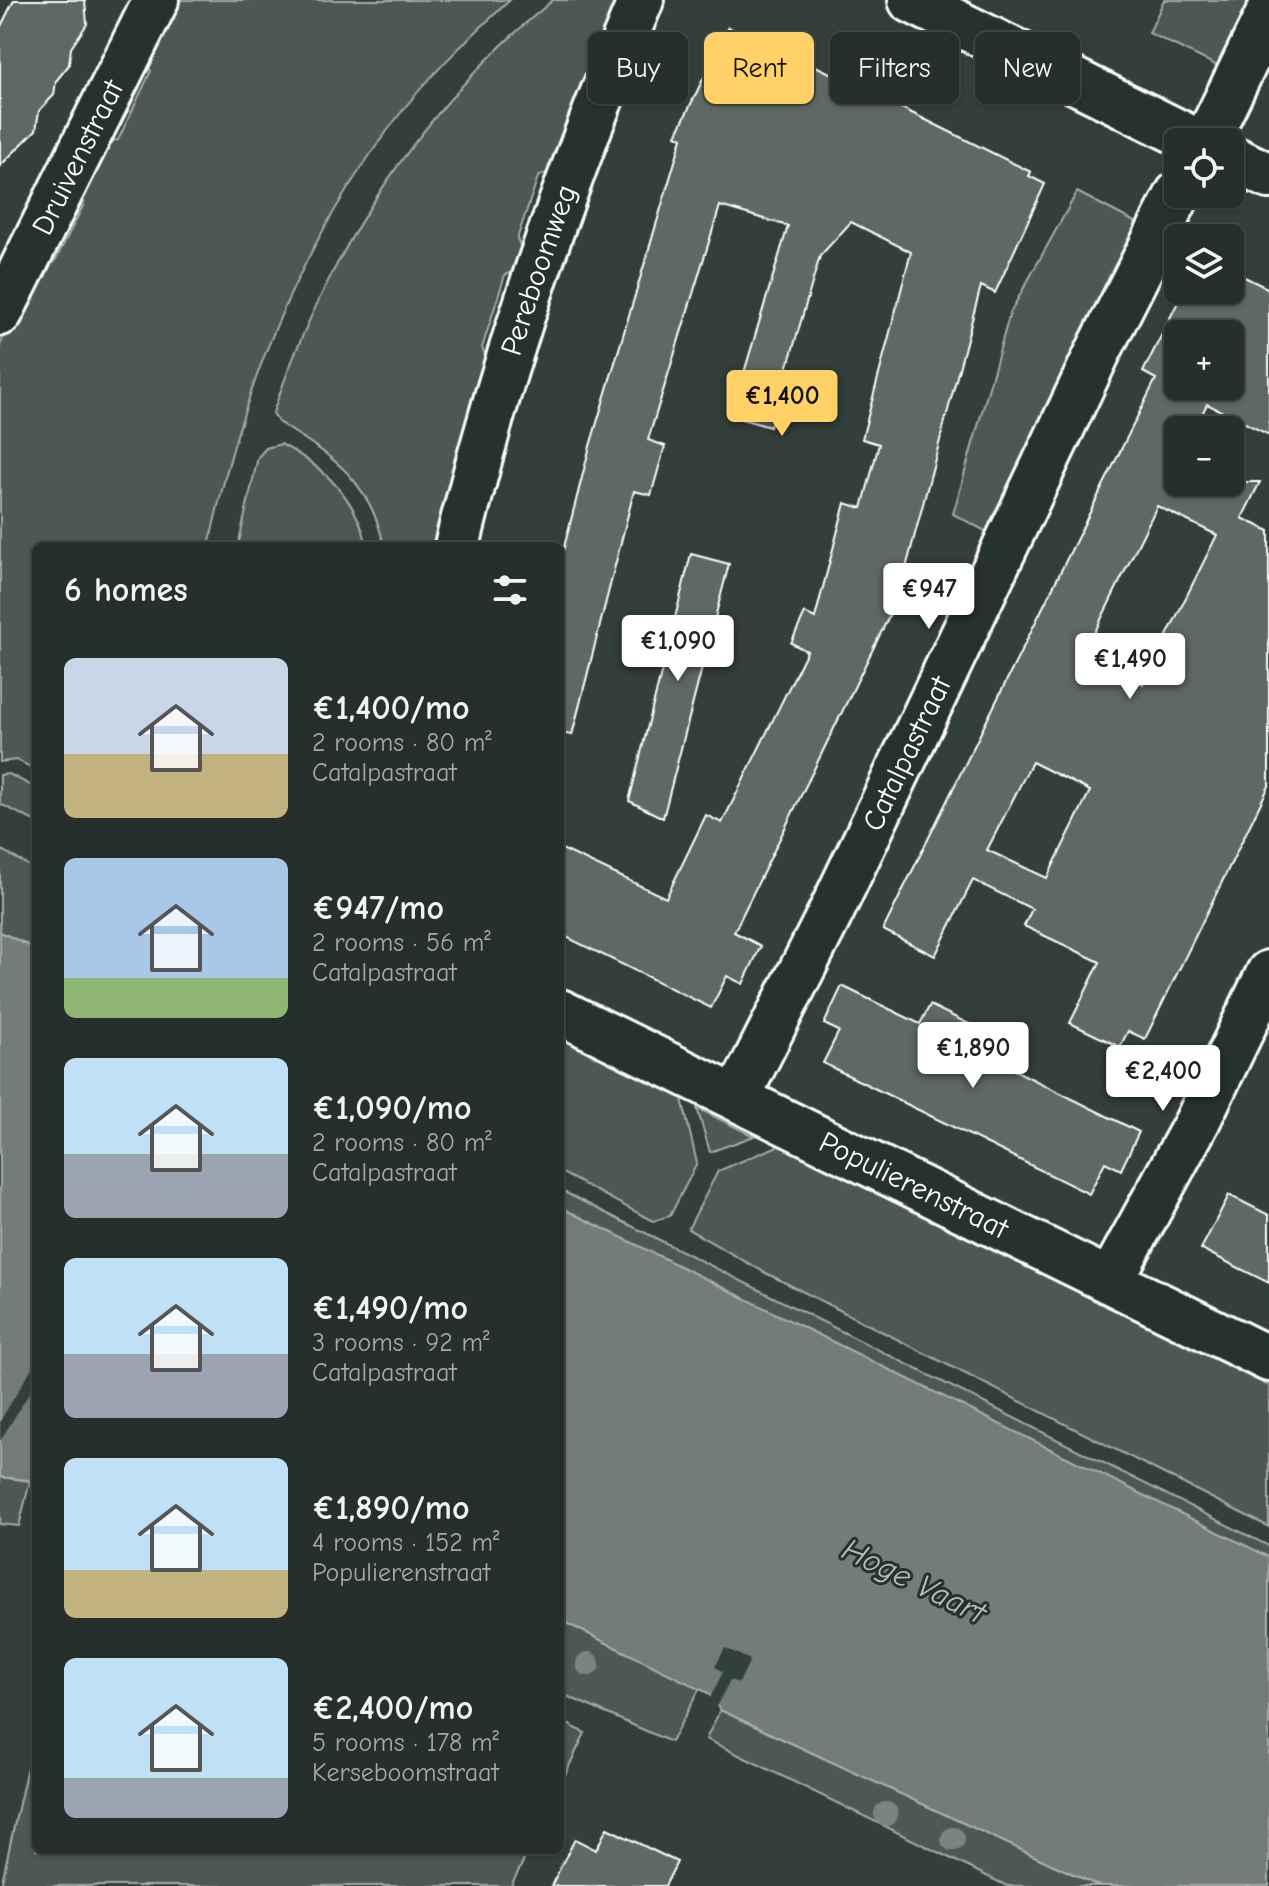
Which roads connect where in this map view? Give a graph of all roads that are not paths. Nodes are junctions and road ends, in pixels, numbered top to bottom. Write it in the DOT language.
graph roads {
  1 [pos="156,0"];
  2 [pos="641,0"];
  3 [pos="911,0"];
  4 [pos="1269,13"];
  5 [pos="1170,128"];
  6 [pos="1213,128"];
  7 [pos="1244,164"];
  8 [pos="1269,176"];
  9 [pos="1171,208"];
  10 [pos="0,313"];
  11 [pos="458,542"];
  12 [pos="1269,973"];
  13 [pos="564,1014"];
  14 [pos="737,1098"];
  15 [pos="1110,1281"];
  16 [pos="1269,1359"];
  1 -- 10 [label="street, Druivenstraat"];
  2 -- 11 [label="street, Pereboomweg"];
  3 -- 5 [label="street"];
  4 -- 6 [label="street"];
  7 -- 8 [label="street"];
  9 -- 14 [label="street, Catalpastraat"];
  12 -- 15 [label="street"];
  13 -- 14 [label="street, Populierenstraat"];
  14 -- 15 [label="street, Populierenstraat"];
  15 -- 16 [label="street, Populierenstraat"];
}
